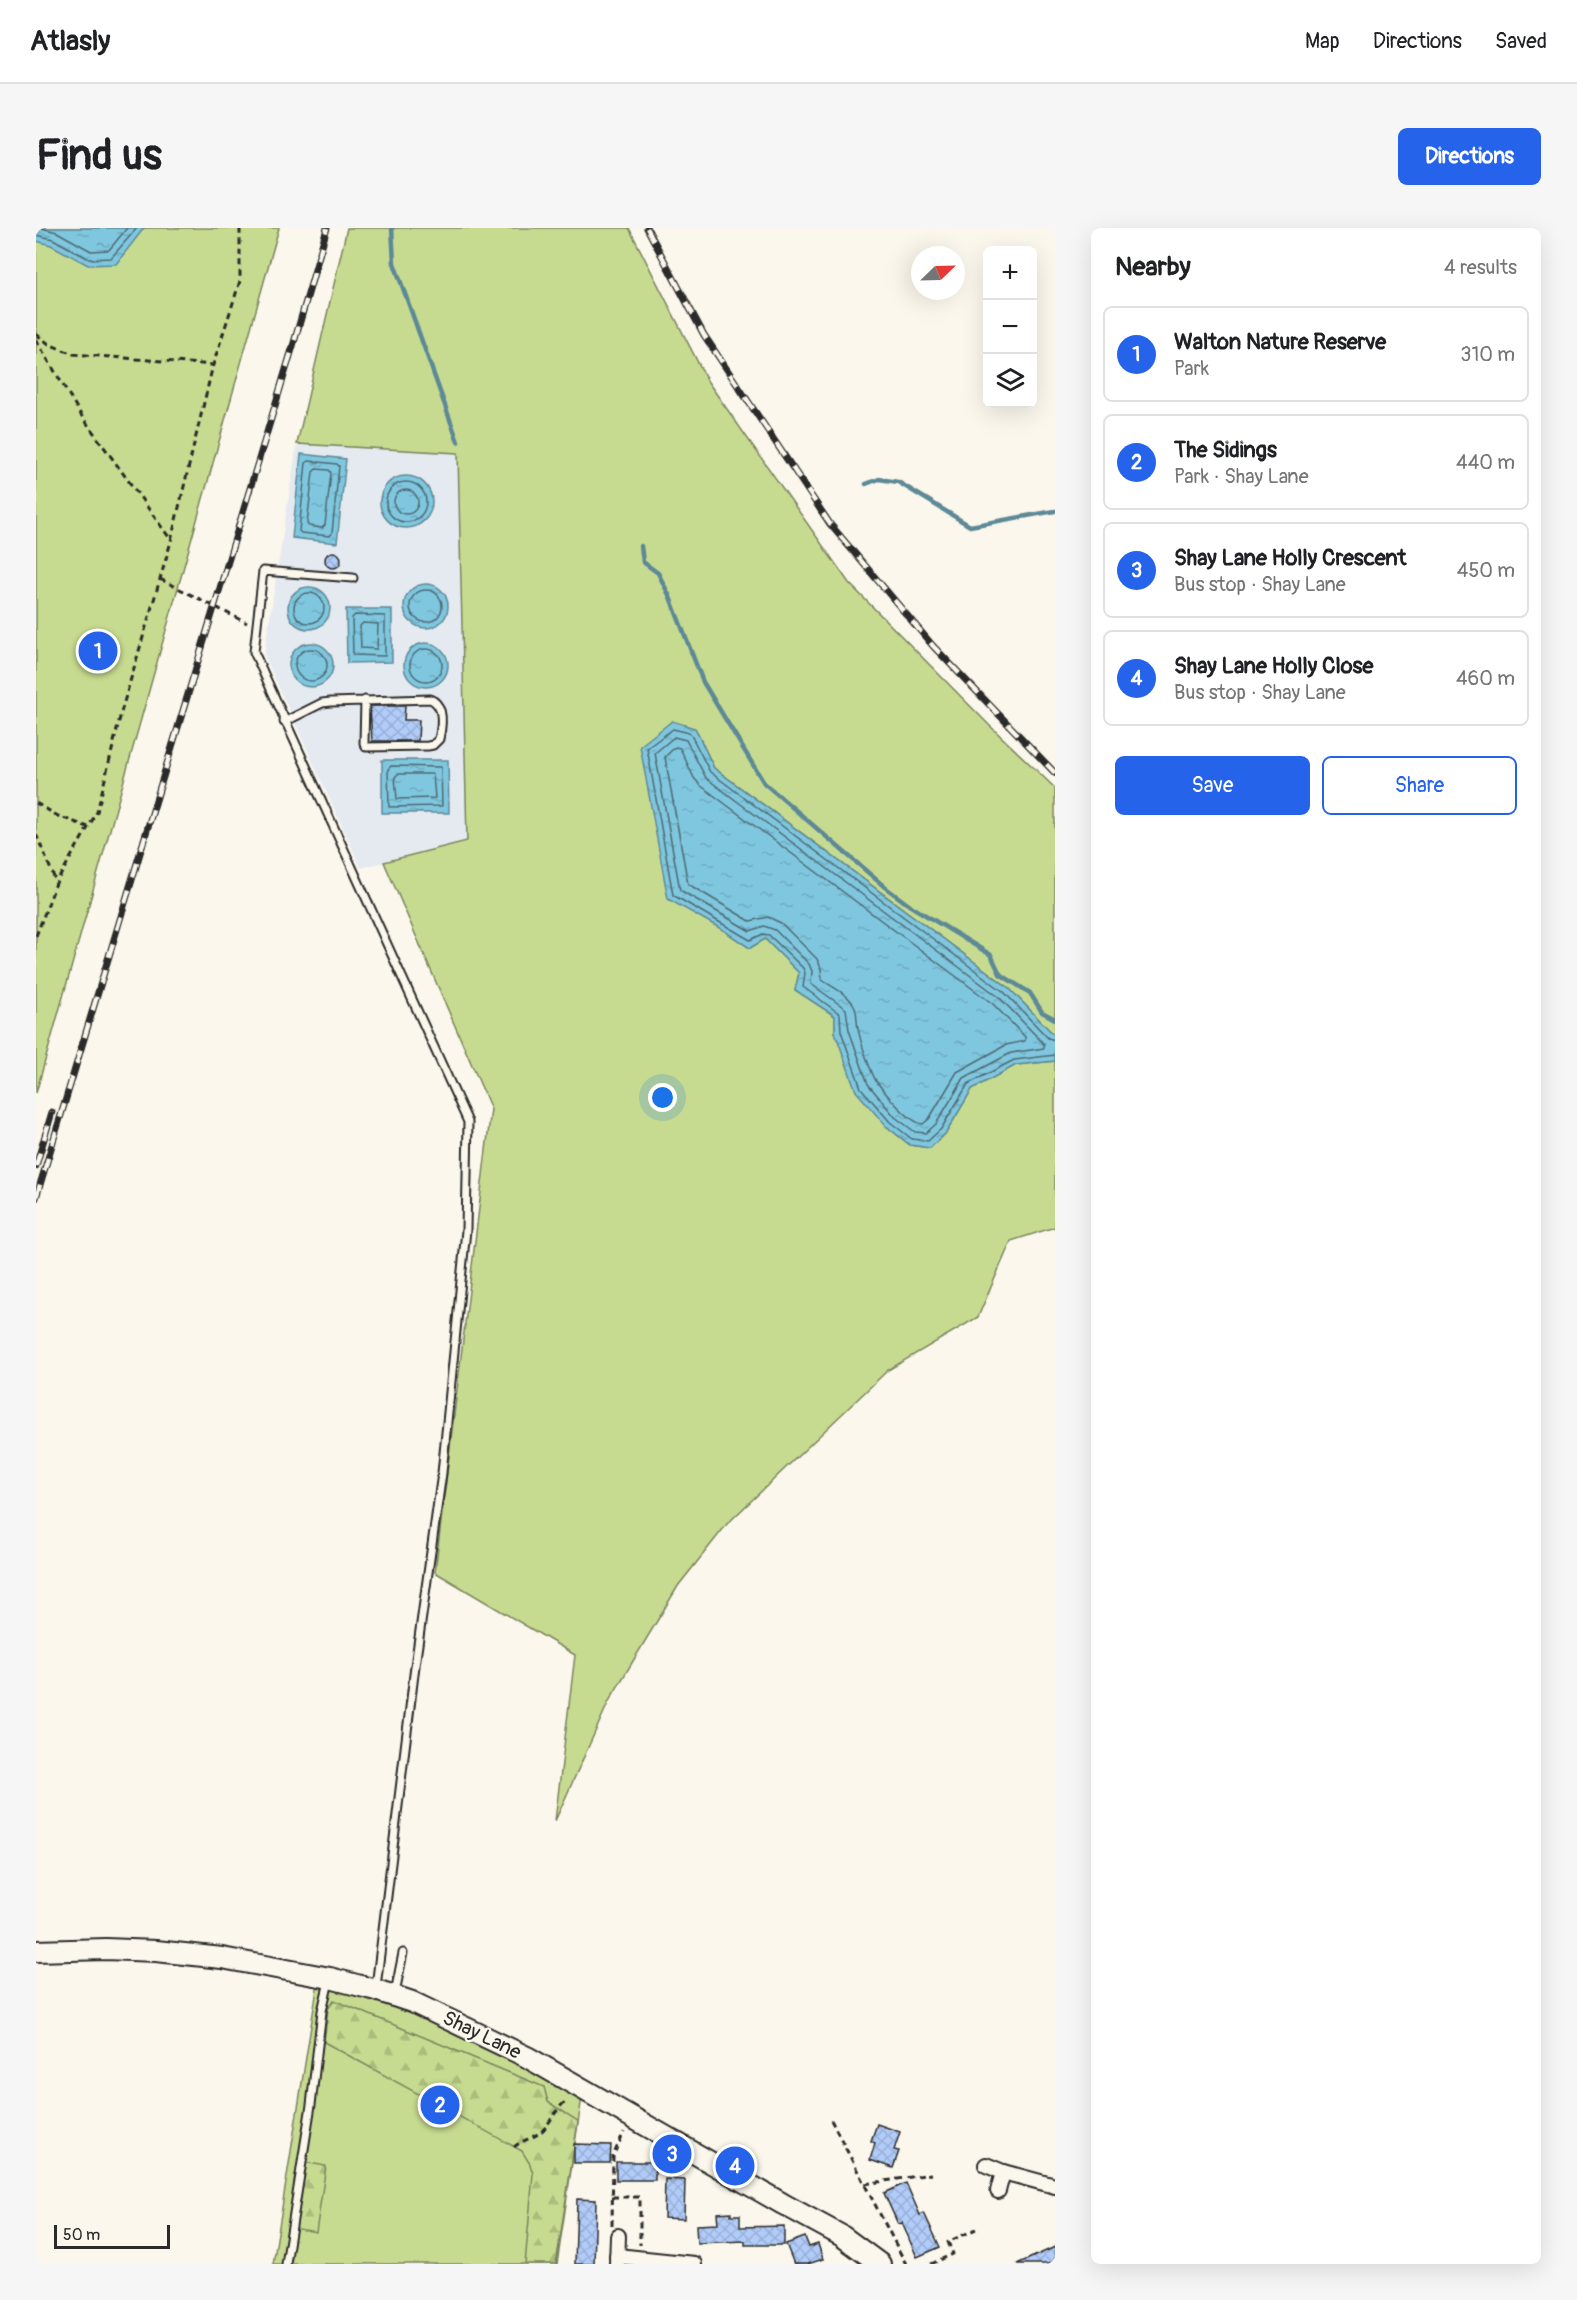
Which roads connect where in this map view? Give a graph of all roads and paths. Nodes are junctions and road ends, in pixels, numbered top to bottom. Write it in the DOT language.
graph roads {
  1 [pos="240,228"];
  2 [pos="36,334"];
  3 [pos="36,340"];
  4 [pos="213,365"];
  5 [pos="171,540"];
  6 [pos="353,578"];
  7 [pos="160,579"];
  8 [pos="257,628"];
  9 [pos="365,700"];
  10 [pos="284,722"];
  11 [pos="36,803"];
  12 [pos="88,827"];
  13 [pos="36,834"];
  14 [pos="56,883"];
  15 [pos="36,936"];
  16 [pos="36,1951"];
  17 [pos="404,1953"];
  18 [pos="330,1978"];
  19 [pos="385,1993"];
  20 [pos="583,2090"];
  21 [pos="633,2118"];
  22 [pos="831,2120"];
  23 [pos="514,2147"];
  24 [pos="986,2165"];
  25 [pos="1003,2172"];
  26 [pos="932,2174"];
  27 [pos="864,2184"];
  28 [pos="1055,2186"];
  29 [pos="998,2191"];
  30 [pos="612,2197"];
  31 [pos="976,2229"];
  32 [pos="618,2236"];
  33 [pos="640,2259"];
  34 [pos="617,2260"];
  35 [pos="286,2264"];
  36 [pos="694,2264"];
  37 [pos="879,2264"];
  38 [pos="906,2264"];
  39 [pos="931,2264"];
  1 -- 4 [label="path"];
  2 -- 4 [label="path"];
  3 -- 5 [label="path"];
  4 -- 5 [label="path"];
  5 -- 7 [label="path"];
  6 -- 8 [label="lane"];
  7 -- 8 [label="path"];
  7 -- 12 [label="path"];
  8 -- 10 [label="lane"];
  9 -- 9 [label="lane"];
  9 -- 10 [label="lane"];
  10 -- 19 [label="lane"];
  11 -- 12 [label="path"];
  12 -- 14 [label="path"];
  13 -- 14 [label="path"];
  14 -- 15 [label="path"];
  16 -- 18 [label="main road, Shay Lane"];
  17 -- 19 [label="lane"];
  18 -- 19 [label="main road, Shay Lane"];
  18 -- 35 [label="lane"];
  19 -- 20 [label="main road, Shay Lane"];
  20 -- 21 [label="main road, Shay Lane"];
  20 -- 23 [label="path"];
  21 -- 30 [label="path"];
  21 -- 37 [label="main road, Shay Lane"];
  22 -- 27 [label="path"];
  24 -- 25 [label="street"];
  25 -- 28 [label="street"];
  25 -- 29 [label="street"];
  26 -- 27 [label="path"];
  27 -- 38 [label="path"];
  30 -- 32 [label="path"];
  30 -- 33 [label="path"];
  31 -- 39 [label="path"];
  32 -- 34 [label="street"];
  33 -- 34 [label="street"];
  33 -- 36 [label="street"];
}
